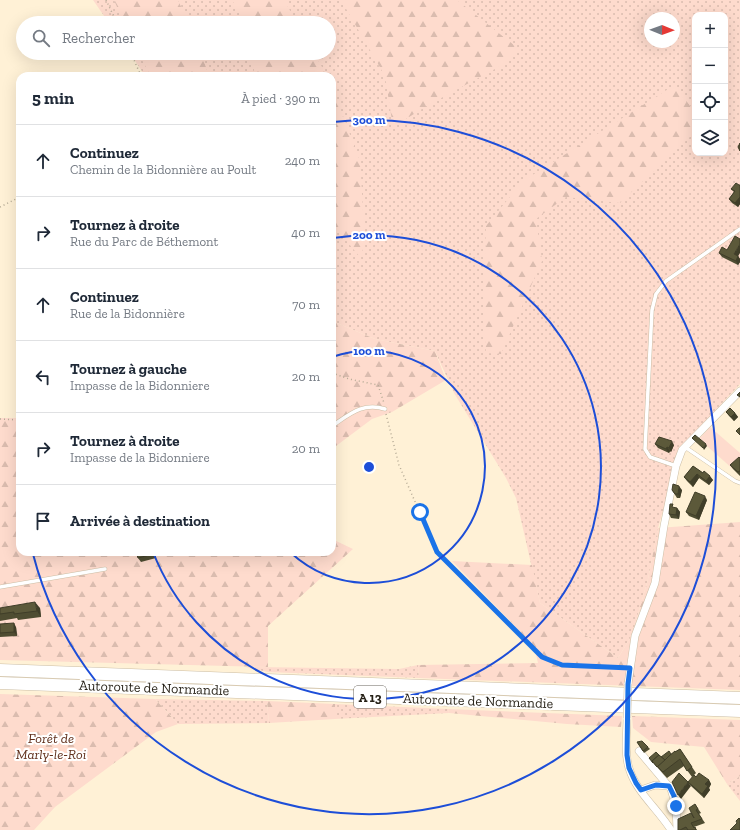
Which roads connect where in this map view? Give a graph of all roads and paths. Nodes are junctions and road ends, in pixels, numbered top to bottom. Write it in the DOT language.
graph roads {
  1 [pos="106,0"];
  2 [pos="114,16"];
  3 [pos="134,60"];
  4 [pos="139,72"];
  5 [pos="16,199"];
  6 [pos="0,207"];
  7 [pos="740,229"];
  8 [pos="336,374"];
  9 [pos="740,391"];
  10 [pos="385,409"];
  11 [pos="0,419"];
  12 [pos="16,420"];
  13 [pos="336,423"];
  14 [pos="686,447"];
  15 [pos="676,466"];
  16 [pos="740,483"];
  17 [pos="105,569"];
  18 [pos="0,587"];
  19 [pos="630,668"];
  20 [pos="0,670"];
  21 [pos="0,683"];
  22 [pos="740,698"];
  23 [pos="740,711"];
  24 [pos="638,751"];
  25 [pos="669,786"];
  26 [pos="641,790"];
  27 [pos="671,830"];
  28 [pos="677,830"];
  1 -- 2 [label="path"];
  3 -- 4 [label="path"];
  5 -- 6 [label="path"];
  7 -- 15 [label="lane"];
  8 -- 10 [label="path"];
  9 -- 14 [label="street"];
  10 -- 13 [label="lane"];
  10 -- 19 [label="path"];
  11 -- 12 [label="path"];
  14 -- 15 [label="street"];
  14 -- 16 [label="lane"];
  15 -- 19 [label="street"];
  17 -- 18 [label="lane"];
  19 -- 26 [label="street, bridge"];
  20 -- 22 [label="highway, Autoroute de Normandie / A 13"];
  21 -- 23 [label="highway, Autoroute de Normandie / A 13"];
  24 -- 25 [label="street"];
  25 -- 26 [label="street"];
  25 -- 28 [label="street"];
  26 -- 27 [label="street"];
}
